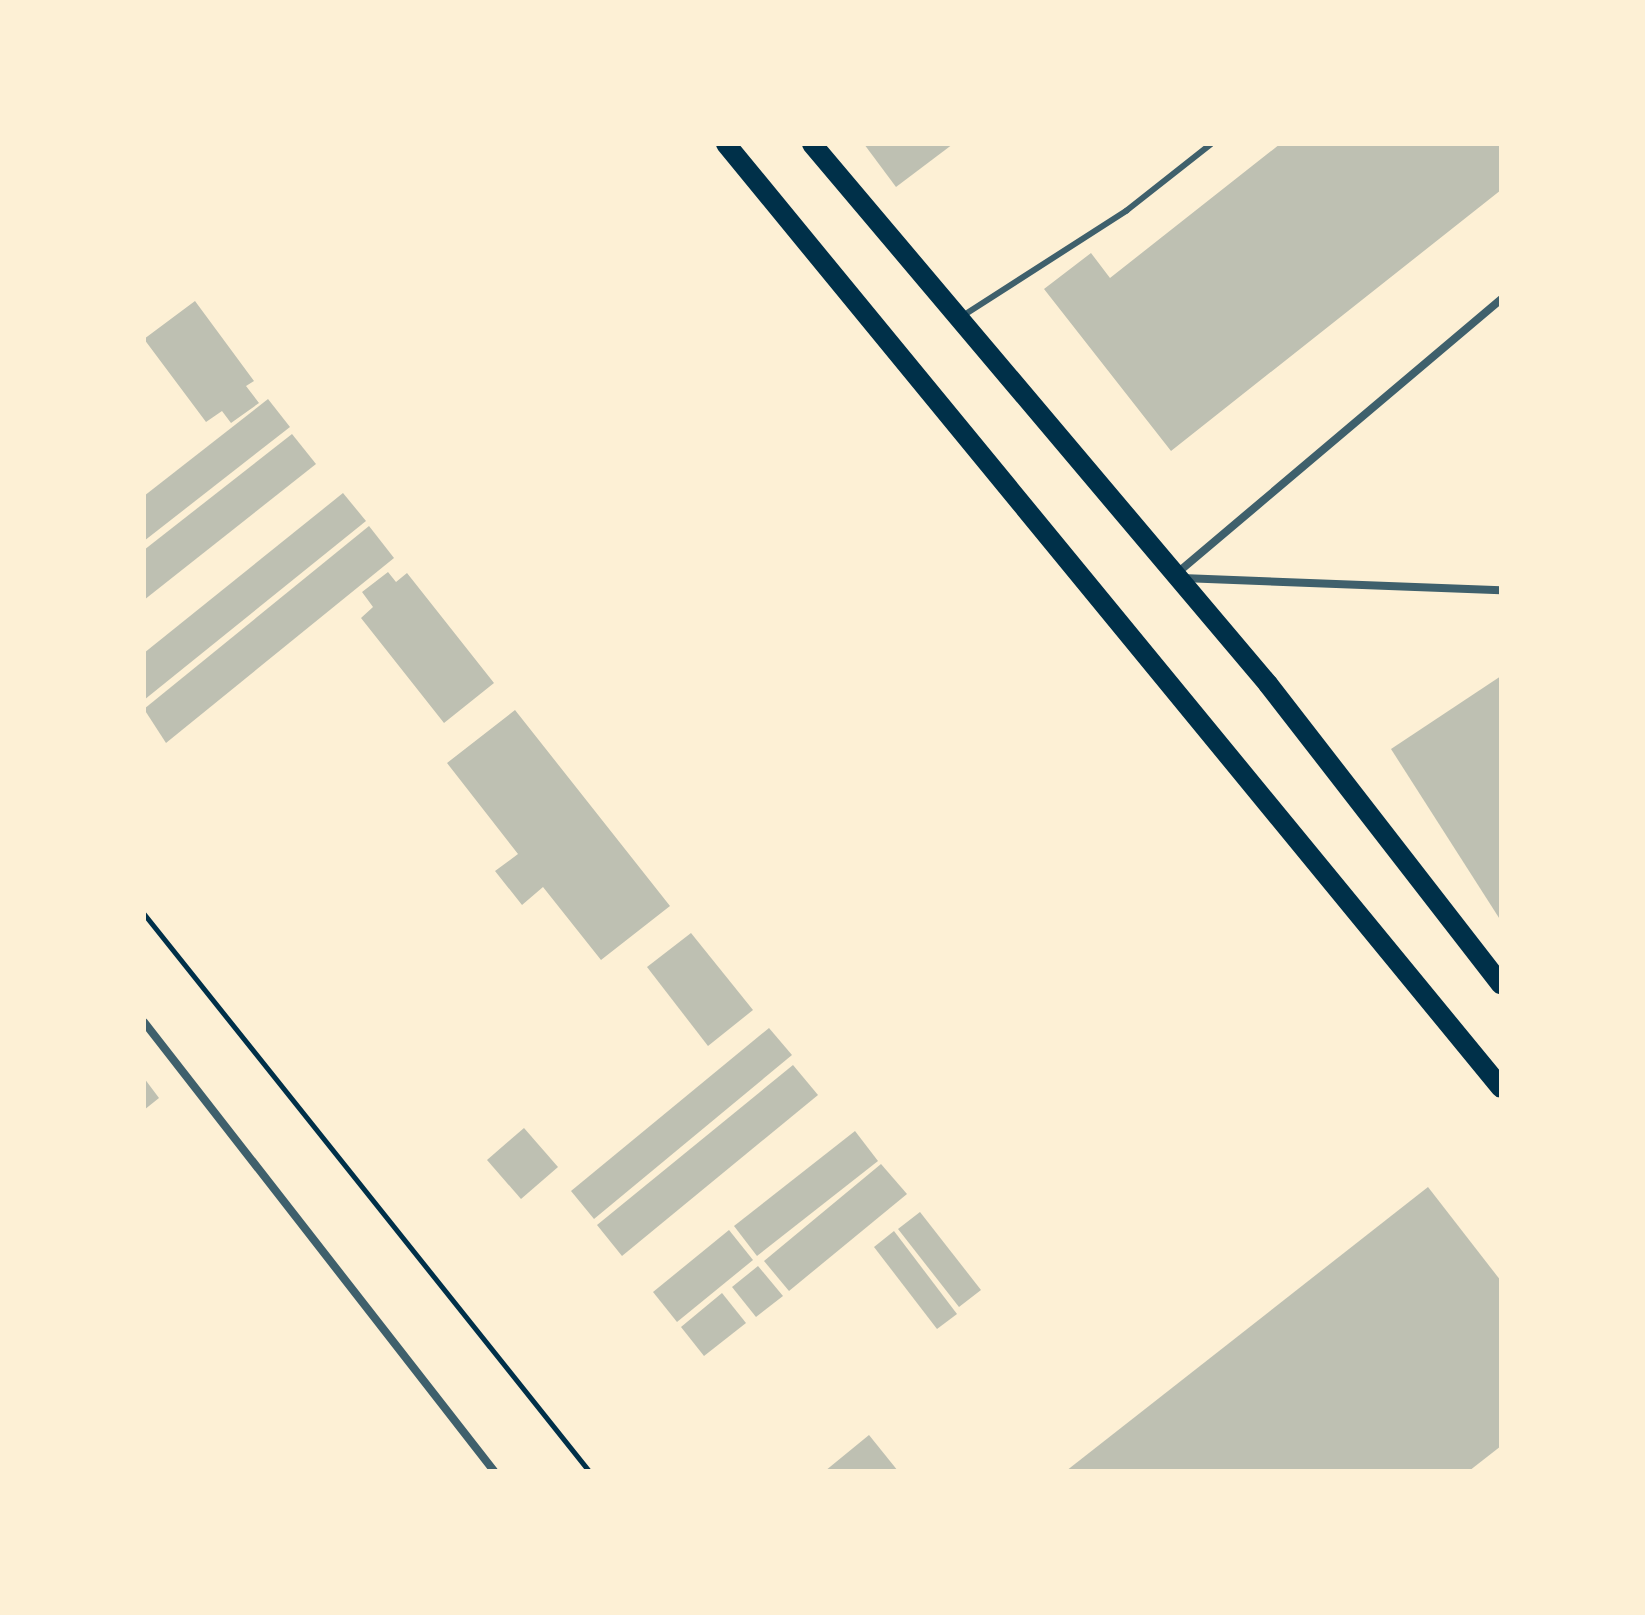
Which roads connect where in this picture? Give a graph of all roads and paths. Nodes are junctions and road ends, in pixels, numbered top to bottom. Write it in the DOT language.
graph roads {
  1 [pos="726,144"];
  2 [pos="812,144"];
  3 [pos="1211,144"];
  4 [pos="1501,299"];
  5 [pos="957,319"];
  6 [pos="1173,578"];
  7 [pos="1501,590"];
  8 [pos="144,914"];
  9 [pos="1501,984"];
  10 [pos="144,1022"];
  11 [pos="1501,1088"];
  12 [pos="494,1471"];
  13 [pos="589,1471"];
  1 -- 11 [label="main road"];
  2 -- 5 [label="main road"];
  3 -- 5 [label="lane"];
  4 -- 6 [label="street"];
  5 -- 6 [label="main road"];
  6 -- 7 [label="street"];
  6 -- 9 [label="main road"];
  8 -- 13 [label="path"];
  10 -- 12 [label="street"];
}
